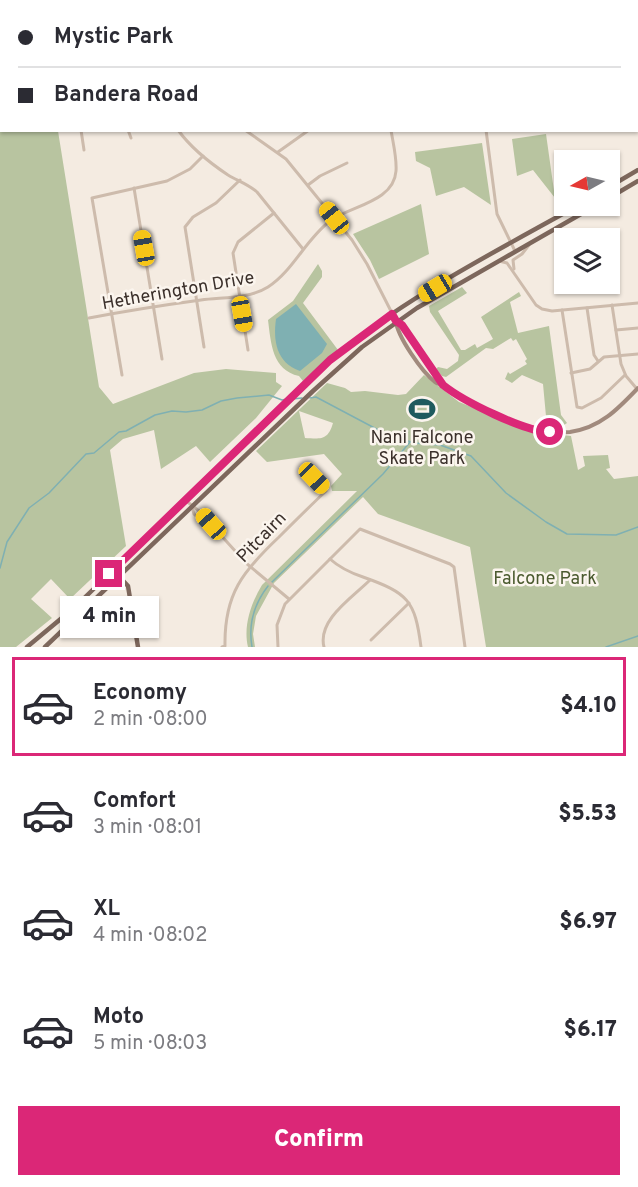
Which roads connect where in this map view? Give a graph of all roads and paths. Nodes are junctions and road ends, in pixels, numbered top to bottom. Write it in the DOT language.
graph roads {
  1 [pos="81,132"];
  2 [pos="129,132"];
  3 [pos="180,132"];
  4 [pos="248,132"];
  5 [pos="306,132"];
  6 [pos="391,132"];
  7 [pos="486,132"];
  8 [pos="131,138"];
  9 [pos="84,150"];
  10 [pos="278,152"];
  11 [pos="203,156"];
  12 [pos="347,163"];
  13 [pos="638,170"];
  14 [pos="240,180"];
  15 [pos="620,181"];
  16 [pos="638,181"];
  17 [pos="308,185"];
  18 [pos="134,188"];
  19 [pos="620,192"];
  20 [pos="274,213"];
  21 [pos="559,216"];
  22 [pos="577,216"];
  23 [pos="334,218"];
  24 [pos="531,242"];
  25 [pos="511,243"];
  26 [pos="303,249"];
  27 [pos="515,251"];
  28 [pos="499,261"];
  29 [pos="514,271"];
  30 [pos="239,296"];
  31 [pos="197,300"];
  32 [pos="638,303"];
  33 [pos="536,305"];
  34 [pos="612,305"];
  35 [pos="154,307"];
  36 [pos="587,308"];
  37 [pos="532,310"];
  38 [pos="562,310"];
  39 [pos="111,314"];
  40 [pos="392,314"];
  41 [pos="89,318"];
  42 [pos="396,321"];
  43 [pos="638,328"];
  44 [pos="616,330"];
  45 [pos="204,347"];
  46 [pos="248,350"];
  47 [pos="638,354"];
  48 [pos="620,355"];
  49 [pos="162,359"];
  50 [pos="598,361"];
  51 [pos="571,374"];
  52 [pos="122,375"];
  53 [pos="625,375"];
  54 [pos="638,389"];
  55 [pos="267,421"];
  56 [pos="274,428"];
  57 [pos="314,478"];
  58 [pos="185,500"];
  59 [pos="192,507"];
  60 [pos="330,558"];
  61 [pos="250,566"];
  62 [pos="113,570"];
  63 [pos="120,577"];
  64 [pos="370,580"];
  65 [pos="289,599"];
  66 [pos="409,603"];
  67 [pos="371,640"];
  68 [pos="224,646"];
  69 [pos="27,647"];
  70 [pos="45,647"];
  71 [pos="138,647"];
  72 [pos="278,647"];
  73 [pos="324,647"];
  74 [pos="421,647"];
  75 [pos="465,647"];
  1 -- 9 [label="street"];
  2 -- 8 [label="street"];
  3 -- 11 [label="street"];
  4 -- 10 [label="street"];
  5 -- 10 [label="street"];
  6 -- 23 [label="street, Hetherington Drive"];
  7 -- 25 [label="street"];
  10 -- 17 [label="street"];
  11 -- 14 [label="street"];
  11 -- 18 [label="street"];
  12 -- 17 [label="street"];
  13 -- 15 [label="main road"];
  14 -- 20 [label="street"];
  14 -- 31 [label="street"];
  16 -- 19 [label="main road"];
  17 -- 23 [label="street"];
  18 -- 35 [label="street"];
  18 -- 39 [label="street"];
  20 -- 26 [label="street"];
  20 -- 30 [label="street"];
  21 -- 25 [label="main road"];
  22 -- 24 [label="main road"];
  23 -- 26 [label="street, Hetherington Drive"];
  23 -- 40 [label="street"];
  24 -- 27 [label="main road"];
  24 -- 29 [label="street"];
  25 -- 27 [label="street"];
  25 -- 40 [label="main road"];
  26 -- 30 [label="street, Hetherington Drive"];
  27 -- 28 [label="main road"];
  28 -- 29 [label="street"];
  28 -- 42 [label="main road"];
  29 -- 33 [label="street"];
  30 -- 31 [label="street, Hetherington Drive"];
  30 -- 46 [label="street"];
  31 -- 35 [label="street, Hetherington Drive"];
  31 -- 45 [label="street"];
  32 -- 34 [label="street"];
  33 -- 37 [label="street"];
  33 -- 38 [label="street"];
  34 -- 36 [label="street"];
  34 -- 44 [label="street"];
  35 -- 39 [label="street, Hetherington Drive"];
  35 -- 49 [label="street"];
  36 -- 38 [label="street"];
  36 -- 50 [label="street"];
  38 -- 51 [label="street"];
  39 -- 41 [label="street, Hetherington Drive"];
  39 -- 52 [label="street"];
  40 -- 42 [label="street"];
  40 -- 55 [label="main road"];
  42 -- 54 [label="street"];
  42 -- 56 [label="main road"];
  43 -- 44 [label="street"];
  44 -- 48 [label="street"];
  47 -- 48 [label="street"];
  48 -- 50 [label="street"];
  48 -- 53 [label="street"];
  50 -- 51 [label="street"];
  51 -- 53 [label="street"];
  53 -- 54 [label="street"];
  55 -- 56 [label="main road"];
  55 -- 58 [label="main road"];
  56 -- 59 [label="main road"];
  57 -- 61 [label="street, Pitcairn"];
  58 -- 59 [label="street"];
  58 -- 62 [label="main road"];
  59 -- 61 [label="street"];
  59 -- 63 [label="main road"];
  60 -- 64 [label="street"];
  60 -- 65 [label="street"];
  60 -- 75 [label="street"];
  61 -- 65 [label="street"];
  61 -- 68 [label="street, Pitcairn"];
  62 -- 63 [label="main road"];
  62 -- 69 [label="main road"];
  63 -- 70 [label="main road"];
  63 -- 71 [label="main road"];
  64 -- 66 [label="street"];
  64 -- 73 [label="street"];
  65 -- 72 [label="street"];
  66 -- 67 [label="street"];
  66 -- 74 [label="street"];
}
